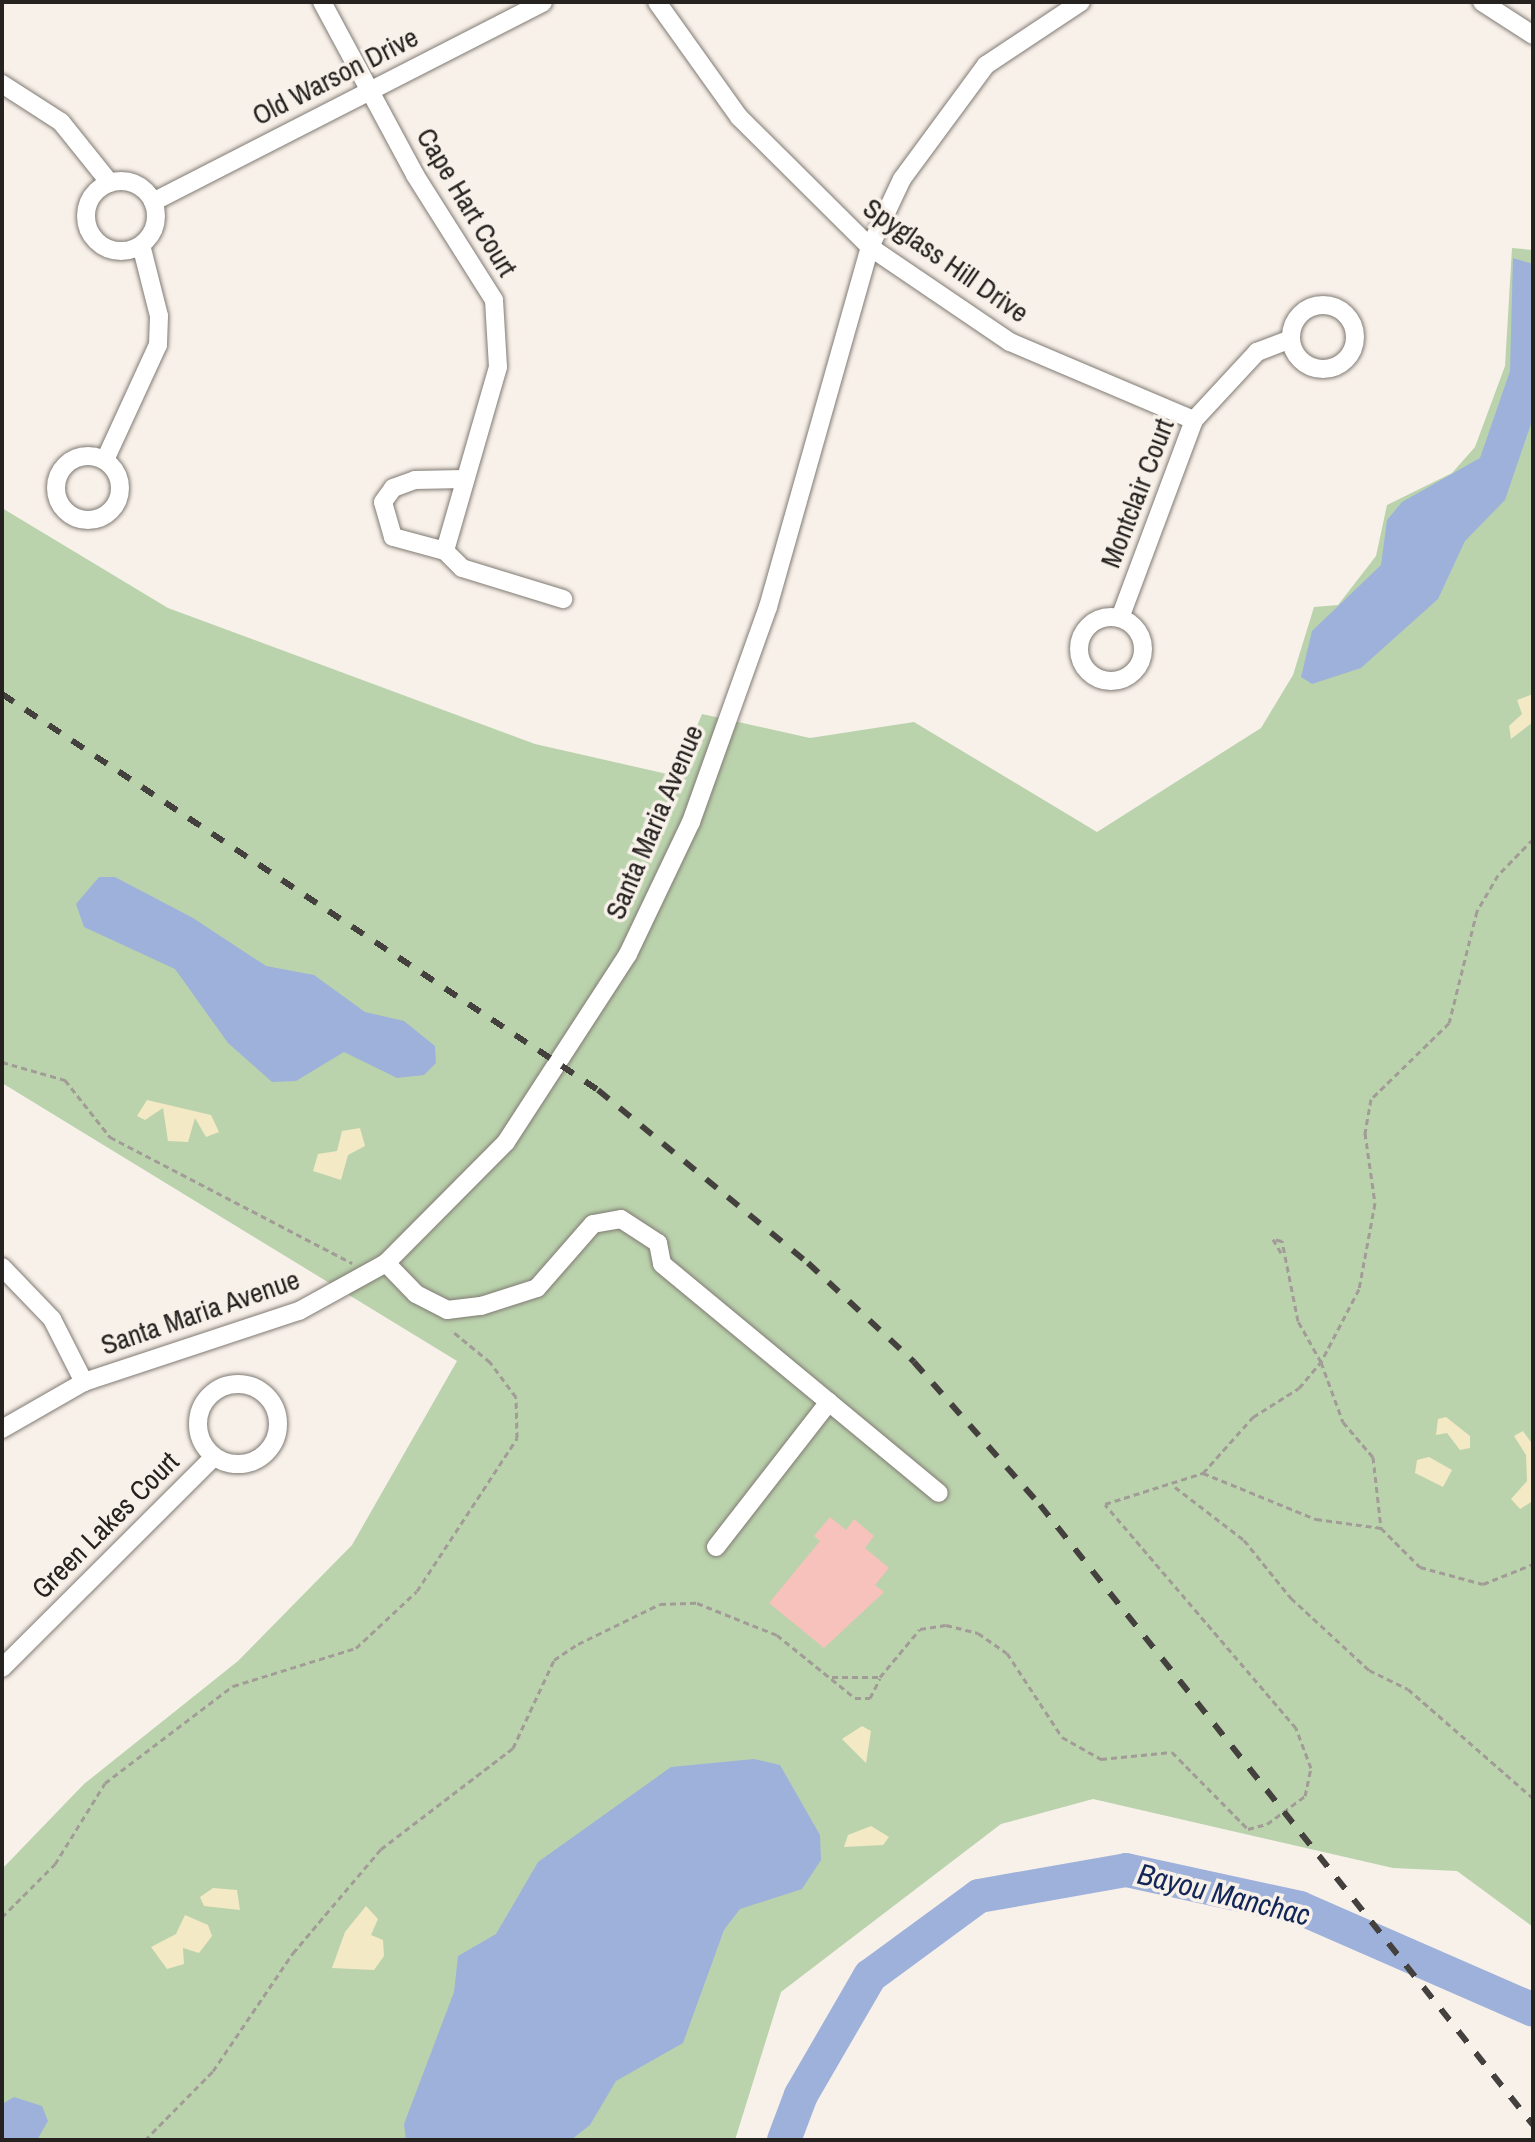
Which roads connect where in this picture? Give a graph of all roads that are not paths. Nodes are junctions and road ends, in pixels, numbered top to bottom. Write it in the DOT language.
graph roads {
  1 [pos="322,2"];
  2 [pos="543,2"];
  3 [pos="657,2"];
  4 [pos="1081,2"];
  5 [pos="1482,2"];
  6 [pos="1533,35"];
  7 [pos="2,84"];
  8 [pos="369,88"];
  9 [pos="110,183"];
  10 [pos="153,202"];
  11 [pos="141,245"];
  12 [pos="870,247"];
  13 [pos="1291,339"];
  14 [pos="1194,420"];
  15 [pos="105,460"];
  16 [pos="464,479"];
  17 [pos="445,551"];
  18 [pos="563,599"];
  19 [pos="1120,618"];
  20 [pos="386,1263"];
  21 [pos="2,1267"];
  22 [pos="84,1382"];
  23 [pos="829,1402"];
  24 [pos="2,1429"];
  25 [pos="214,1457"];
  26 [pos="939,1493"];
  27 [pos="716,1547"];
  28 [pos="2,1668"];
  1 -- 8 [label="street, Cape Hart Court"];
  2 -- 8 [label="street, Old Warson Drive"];
  3 -- 12 [label="street, Spyglass Hill Drive"];
  4 -- 12 [label="street, Santa Maria Avenue"];
  5 -- 6 [label="street"];
  7 -- 9 [label="street"];
  8 -- 10 [label="street, Old Warson Drive"];
  8 -- 16 [label="street, Cape Hart Court"];
  9 -- 10 [label="street"];
  9 -- 11 [label="street"];
  10 -- 11 [label="street"];
  11 -- 15 [label="street"];
  12 -- 14 [label="street, Spyglass Hill Drive"];
  12 -- 20 [label="street, Santa Maria Avenue"];
  13 -- 14 [label="street, Montclair Court"];
  14 -- 19 [label="street, Montclair Court"];
  16 -- 17 [label="street, Cape Hart Court"];
  16 -- 17 [label="street"];
  17 -- 18 [label="street"];
  20 -- 22 [label="street, Santa Maria Avenue"];
  20 -- 23 [label="street"];
  21 -- 22 [label="street"];
  22 -- 24 [label="street, Santa Maria Avenue"];
  23 -- 26 [label="street"];
  23 -- 27 [label="street"];
  25 -- 25 [label="street, Green Lakes Court"];
  25 -- 28 [label="street, Green Lakes Court"];
}
